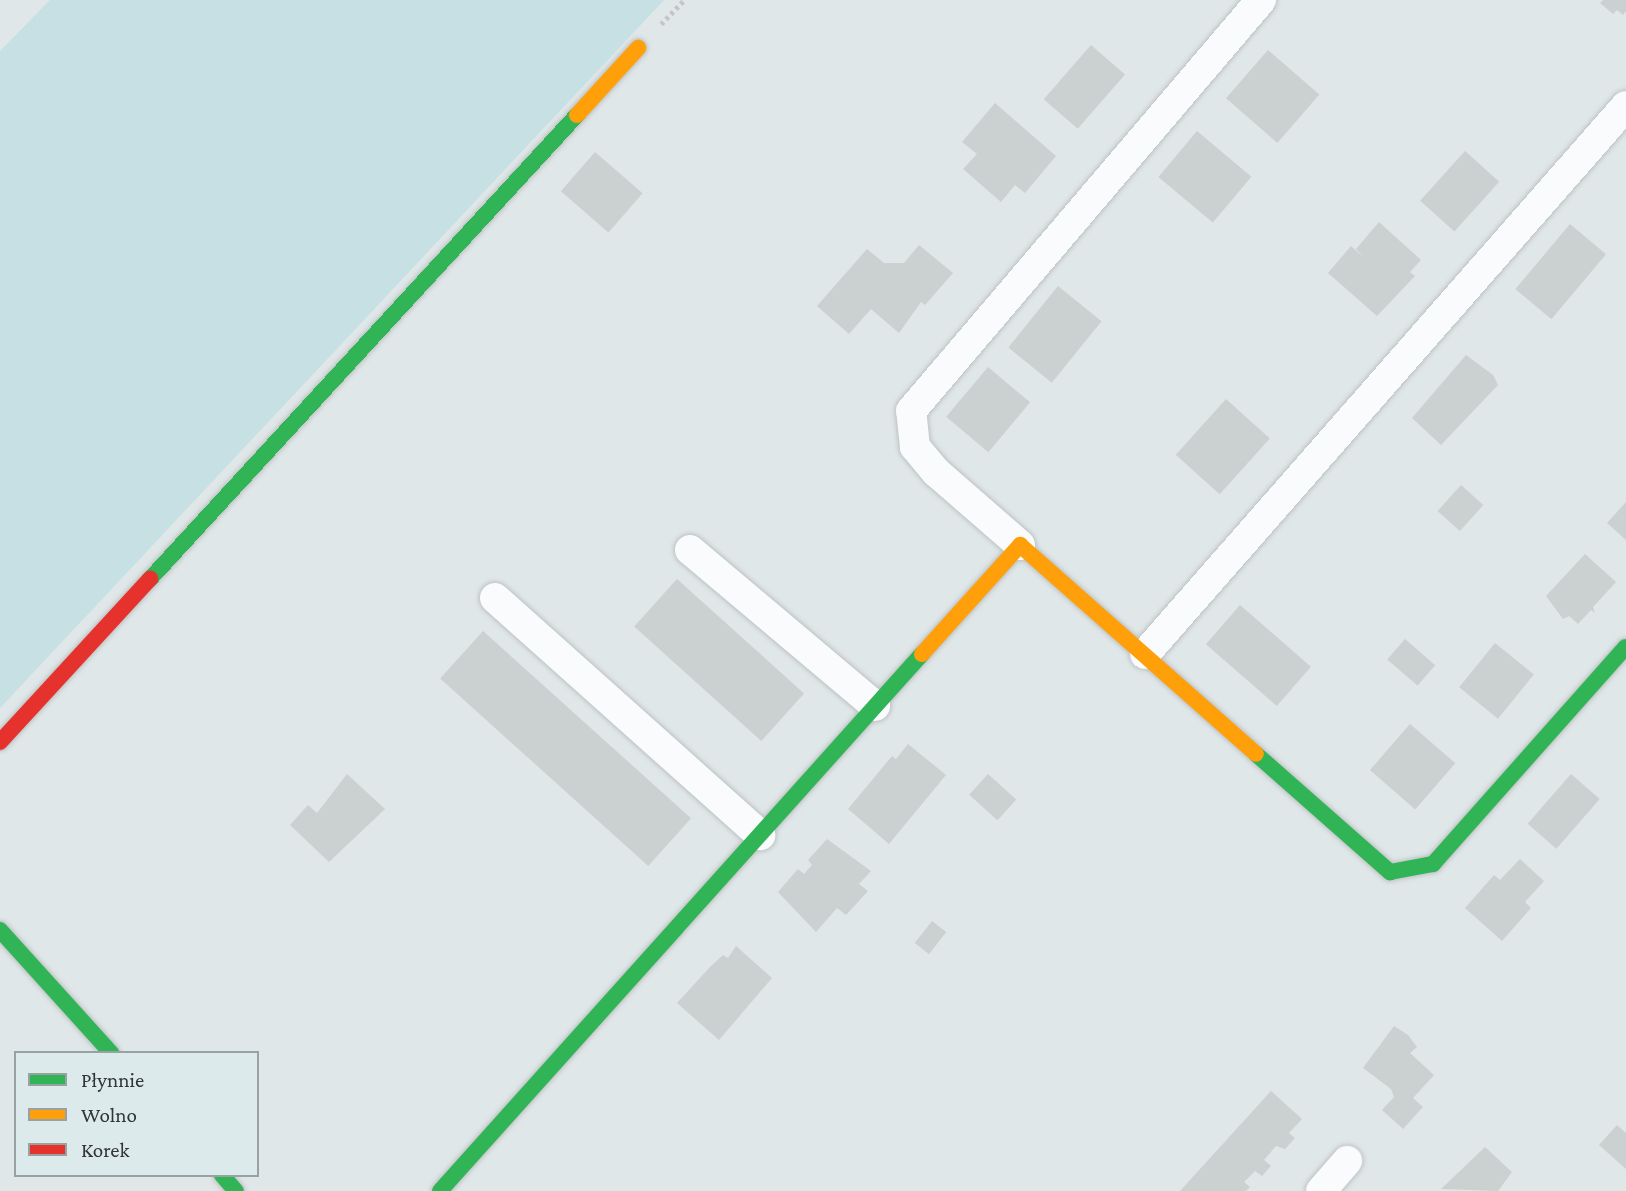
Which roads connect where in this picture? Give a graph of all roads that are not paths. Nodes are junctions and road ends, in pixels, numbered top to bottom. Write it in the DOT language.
graph roads {
  1 [pos="1261,0"];
  2 [pos="638,48"];
  3 [pos="1626,106"];
  4 [pos="1020,545"];
  5 [pos="690,550"];
  6 [pos="495,598"];
  7 [pos="1626,648"];
  8 [pos="1144,654"];
  9 [pos="875,706"];
  10 [pos="0,742"];
  11 [pos="760,835"];
  12 [pos="0,930"];
  13 [pos="109,1051"];
  14 [pos="1347,1161"];
  15 [pos="224,1177"];
  16 [pos="236,1191"];
  17 [pos="440,1191"];
  18 [pos="1321,1191"];
  1 -- 4 [label="street"];
  2 -- 10 [label="street"];
  3 -- 8 [label="street"];
  4 -- 8 [label="street"];
  4 -- 9 [label="street"];
  5 -- 9 [label="street"];
  6 -- 11 [label="street"];
  7 -- 8 [label="street"];
  9 -- 11 [label="street"];
  11 -- 17 [label="street"];
  12 -- 13 [label="street"];
  14 -- 18 [label="street"];
  15 -- 16 [label="street"];
}
